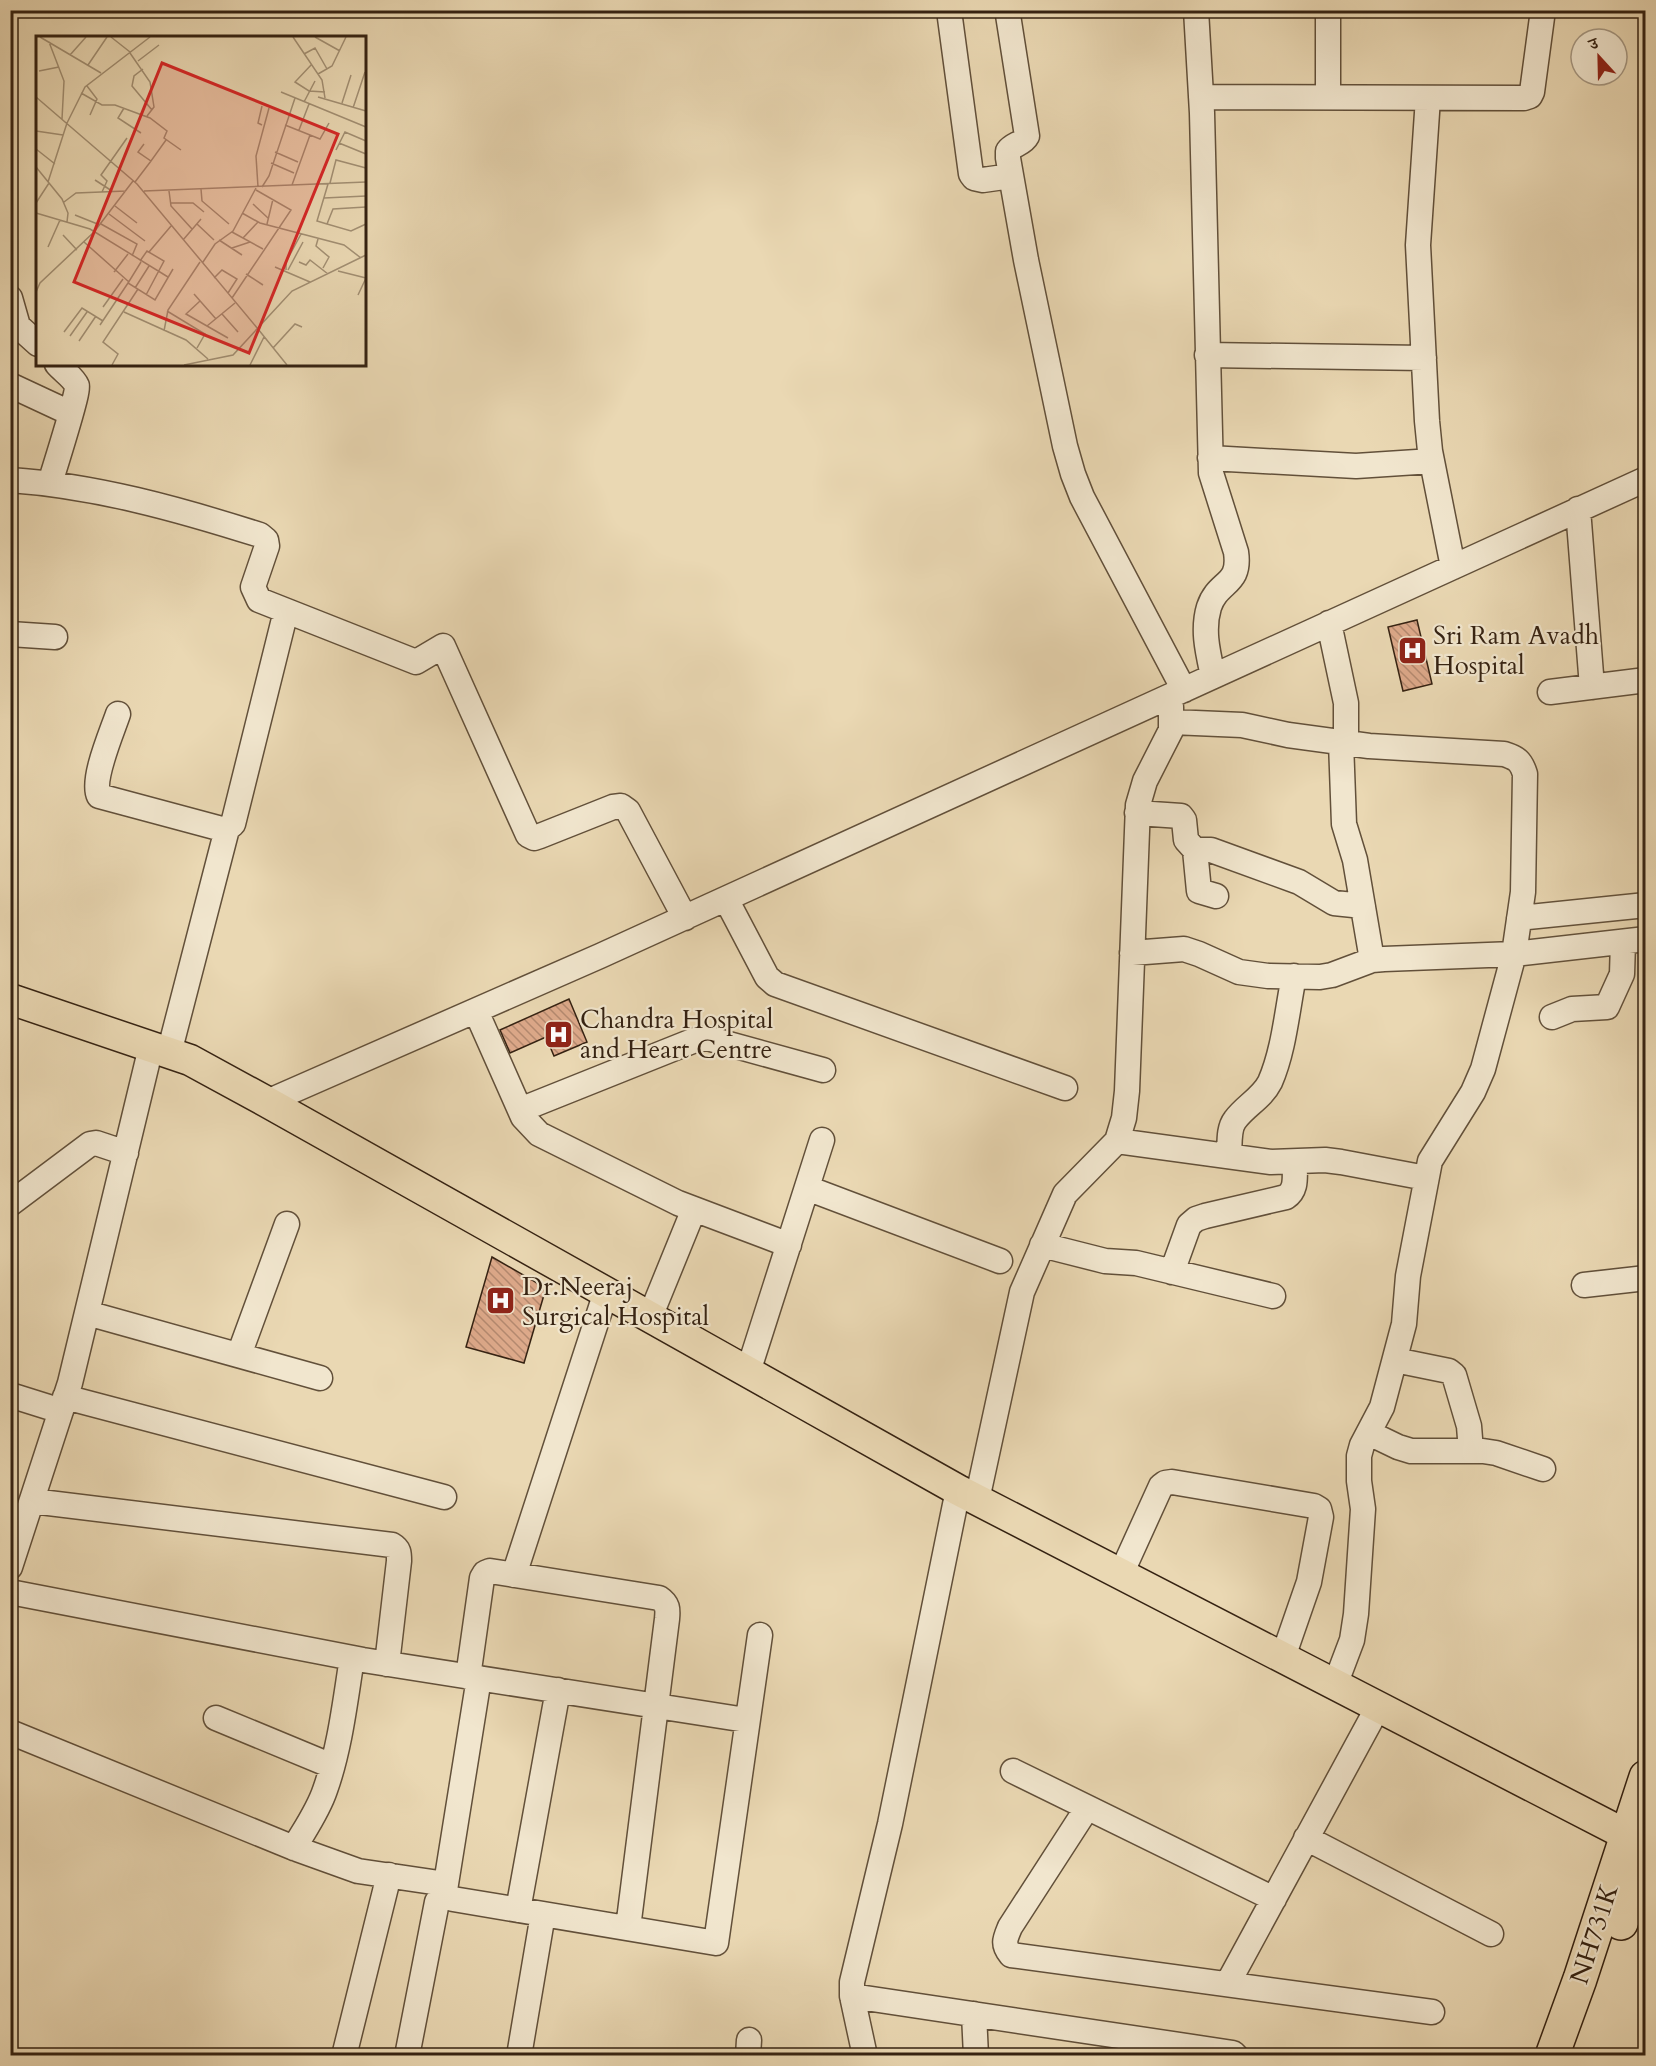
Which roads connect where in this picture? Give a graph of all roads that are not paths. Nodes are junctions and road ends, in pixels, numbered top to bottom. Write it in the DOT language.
graph roads {
  1 [pos="1197,10"];
  2 [pos="1328,10"];
  3 [pos="1543,10"];
  4 [pos="1008,15"];
  5 [pos="950,18"];
  6 [pos="1201,97"];
  7 [pos="1328,98"];
  8 [pos="1428,98"];
  9 [pos="1011,176"];
  10 [pos="10,298"];
  11 [pos="36,342"];
  12 [pos="1208,355"];
  13 [pos="1424,358"];
  14 [pos="59,366"];
  15 [pos="10,385"];
  16 [pos="70,413"];
  17 [pos="1210,458"];
  18 [pos="1432,462"];
  19 [pos="1646,479"];
  20 [pos="10,480"];
  21 [pos="50,483"];
  22 [pos="1578,509"];
  23 [pos="1453,567"];
  24 [pos="286,610"];
  25 [pos="1329,623"];
  26 [pos="10,634"];
  27 [pos="55,637"];
  28 [pos="1213,676"];
  29 [pos="1646,680"];
  30 [pos="1592,687"];
  31 [pos="1550,692"];
  32 [pos="1177,693"];
  33 [pos="118,714"];
  34 [pos="1172,722"];
  35 [pos="1344,742"];
  36 [pos="1137,813"];
  37 [pos="227,829"];
  38 [pos="1195,850"];
  39 [pos="1216,896"];
  40 [pos="726,898"];
  41 [pos="1646,904"];
  42 [pos="1363,906"];
  43 [pos="685,918"];
  44 [pos="1520,918"];
  45 [pos="1634,941"];
  46 [pos="1132,952"];
  47 [pos="1514,954"];
  48 [pos="1372,960"];
  49 [pos="1294,976"];
  50 [pos="10,999"];
  51 [pos="476,1011"];
  52 [pos="1552,1017"];
  53 [pos="160,1050"];
  54 [pos="824,1070"];
  55 [pos="1065,1088"];
  56 [pos="267,1102"];
  57 [pos="520,1110"];
  58 [pos="822,1140"];
  59 [pos="1118,1141"];
  60 [pos="126,1152"];
  61 [pos="1228,1156"];
  62 [pos="1295,1162"];
  63 [pos="1426,1178"];
  64 [pos="807,1188"];
  65 [pos="12,1202"];
  66 [pos="694,1209"];
  67 [pos="287,1224"];
  68 [pos="789,1245"];
  69 [pos="1042,1245"];
  70 [pos="1000,1261"];
  71 [pos="1172,1272"];
  72 [pos="1646,1278"];
  73 [pos="1584,1285"];
  74 [pos="606,1292"];
  75 [pos="1273,1296"];
  76 [pos="87,1313"];
  77 [pos="650,1317"];
  78 [pos="239,1355"];
  79 [pos="1395,1360"];
  80 [pos="748,1372"];
  81 [pos="320,1378"];
  82 [pos="10,1395"];
  83 [pos="63,1404"];
  84 [pos="1369,1433"];
  85 [pos="1471,1451"];
  86 [pos="1544,1469"];
  87 [pos="968,1495"];
  88 [pos="444,1497"];
  89 [pos="24,1508"];
  90 [pos="10,1567"];
  91 [pos="1121,1574"];
  92 [pos="514,1575"];
  93 [pos="10,1592"];
  94 [pos="760,1635"];
  95 [pos="1283,1657"];
  96 [pos="352,1658"];
  97 [pos="387,1664"];
  98 [pos="474,1677"];
  99 [pos="1335,1685"];
  100 [pos="558,1690"];
  101 [pos="657,1706"];
  102 [pos="1378,1707"];
  103 [pos="216,1718"];
  104 [pos="746,1720"];
  105 [pos="10,1732"];
  106 [pos="332,1766"];
  107 [pos="1013,1771"];
  108 [pos="1646,1777"];
  109 [pos="1088,1808"];
  110 [pos="1306,1838"];
  111 [pos="1639,1843"];
  112 [pos="294,1848"];
  113 [pos="389,1875"];
  114 [pos="445,1887"];
  115 [pos="1274,1899"];
  116 [pos="518,1910"];
  117 [pos="543,1914"];
  118 [pos="628,1928"];
  119 [pos="1491,1934"];
  120 [pos="1228,1983"];
  121 [pos="852,1996"];
  122 [pos="1432,2012"];
  123 [pos="974,2014"];
  124 [pos="344,2055"];
  125 [pos="407,2055"];
  126 [pos="519,2055"];
  127 [pos="865,2055"];
  128 [pos="976,2055"];
  129 [pos="1236,2055"];
  130 [pos="1552,2055"];
  131 [pos="1575,2055"];
  1 -- 6 [label="street"];
  2 -- 7 [label="street"];
  3 -- 8 [label="street"];
  4 -- 9 [label="street"];
  5 -- 9 [label="street"];
  6 -- 7 [label="street"];
  6 -- 12 [label="street"];
  7 -- 8 [label="street"];
  8 -- 13 [label="street"];
  9 -- 32 [label="street"];
  10 -- 11 [label="street"];
  12 -- 13 [label="street"];
  12 -- 17 [label="street"];
  13 -- 18 [label="street"];
  14 -- 16 [label="street"];
  15 -- 16 [label="street"];
  16 -- 21 [label="street"];
  17 -- 18 [label="street"];
  17 -- 28 [label="street"];
  18 -- 23 [label="street"];
  19 -- 22 [label="street"];
  20 -- 21 [label="street"];
  21 -- 24 [label="street"];
  22 -- 23 [label="street"];
  22 -- 30 [label="street"];
  23 -- 25 [label="street"];
  24 -- 37 [label="street"];
  24 -- 43 [label="street"];
  25 -- 28 [label="street"];
  25 -- 35 [label="street"];
  26 -- 27 [label="street"];
  28 -- 32 [label="street"];
  29 -- 30 [label="street"];
  30 -- 31 [label="street"];
  32 -- 34 [label="street"];
  32 -- 40 [label="street"];
  33 -- 37 [label="street"];
  34 -- 35 [label="street"];
  34 -- 36 [label="street"];
  35 -- 42 [label="street"];
  35 -- 44 [label="street"];
  36 -- 38 [label="street"];
  36 -- 46 [label="street"];
  37 -- 53 [label="street"];
  38 -- 39 [label="street"];
  38 -- 42 [label="street"];
  40 -- 43 [label="street"];
  40 -- 55 [label="street"];
  41 -- 44 [label="street"];
  42 -- 48 [label="street"];
  43 -- 51 [label="street"];
  44 -- 47 [label="street"];
  45 -- 47 [label="street"];
  45 -- 52 [label="street"];
  46 -- 49 [label="street"];
  46 -- 59 [label="street"];
  47 -- 48 [label="street"];
  47 -- 63 [label="street"];
  48 -- 49 [label="street"];
  49 -- 61 [label="street"];
  50 -- 53 [label="main road"];
  51 -- 56 [label="street"];
  51 -- 57 [label="street"];
  53 -- 56 [label="main road"];
  53 -- 60 [label="street"];
  54 -- 57 [label="street"];
  56 -- 74 [label="main road"];
  57 -- 66 [label="street"];
  58 -- 64 [label="street"];
  59 -- 61 [label="street"];
  59 -- 69 [label="street"];
  60 -- 65 [label="street"];
  60 -- 76 [label="street"];
  61 -- 62 [label="street"];
  62 -- 63 [label="street"];
  62 -- 71 [label="street"];
  63 -- 79 [label="street"];
  64 -- 68 [label="street"];
  64 -- 70 [label="street"];
  66 -- 68 [label="street"];
  66 -- 77 [label="street"];
  67 -- 78 [label="street"];
  68 -- 80 [label="street"];
  69 -- 71 [label="street"];
  69 -- 87 [label="street"];
  71 -- 75 [label="street"];
  72 -- 73 [label="street"];
  74 -- 77 [label="main road"];
  74 -- 92 [label="street"];
  76 -- 78 [label="street"];
  76 -- 83 [label="street"];
  77 -- 80 [label="main road"];
  78 -- 81 [label="street"];
  79 -- 84 [label="street"];
  79 -- 85 [label="street"];
  80 -- 87 [label="main road"];
  82 -- 83 [label="street"];
  83 -- 88 [label="street"];
  83 -- 89 [label="street"];
  84 -- 85 [label="street"];
  84 -- 99 [label="street"];
  85 -- 86 [label="street"];
  87 -- 91 [label="main road"];
  87 -- 121 [label="street"];
  89 -- 90 [label="street"];
  89 -- 97 [label="street"];
  91 -- 95 [label="main road"];
  91 -- 95 [label="street"];
  92 -- 98 [label="street"];
  92 -- 101 [label="street"];
  93 -- 96 [label="street"];
  94 -- 104 [label="street"];
  95 -- 99 [label="main road"];
  96 -- 97 [label="street"];
  96 -- 106 [label="street"];
  97 -- 98 [label="street"];
  98 -- 100 [label="street"];
  98 -- 114 [label="street"];
  99 -- 102 [label="main road"];
  100 -- 101 [label="street"];
  100 -- 116 [label="street"];
  101 -- 104 [label="street"];
  101 -- 118 [label="street"];
  102 -- 110 [label="street"];
  102 -- 111 [label="main road"];
  103 -- 106 [label="street"];
  104 -- 118 [label="street"];
  105 -- 112 [label="street"];
  106 -- 112 [label="street"];
  107 -- 109 [label="street"];
  108 -- 111 [label="highway, NH731K"];
  109 -- 115 [label="street"];
  109 -- 120 [label="street"];
  110 -- 115 [label="street"];
  110 -- 119 [label="street"];
  111 -- 130 [label="highway, NH731K"];
  111 -- 131 [label="highway, NH731K"];
  112 -- 113 [label="street"];
  113 -- 114 [label="street"];
  113 -- 124 [label="street"];
  114 -- 116 [label="street"];
  114 -- 125 [label="street"];
  115 -- 120 [label="street"];
  116 -- 117 [label="street"];
  117 -- 118 [label="street"];
  117 -- 126 [label="street"];
  120 -- 122 [label="street"];
  121 -- 123 [label="street"];
  121 -- 127 [label="street"];
  123 -- 128 [label="street"];
  123 -- 129 [label="street"];
}
